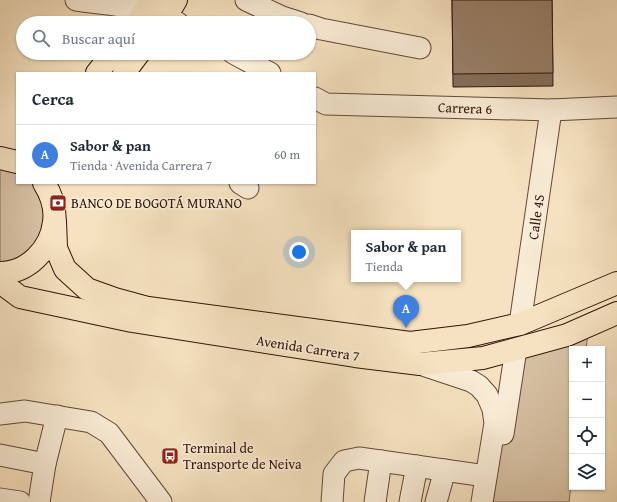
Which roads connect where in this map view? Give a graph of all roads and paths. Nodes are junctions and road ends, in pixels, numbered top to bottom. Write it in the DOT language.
graph roads {
  1 [pos="76,0"];
  2 [pos="246,0"];
  3 [pos="160,14"];
  4 [pos="280,16"];
  5 [pos="316,28"];
  6 [pos="420,48"];
  7 [pos="107,60"];
  8 [pos="134,60"];
  9 [pos="246,60"];
  10 [pos="98,72"];
  11 [pos="125,72"];
  12 [pos="268,72"];
  13 [pos="316,99"];
  14 [pos="617,107"];
  15 [pos="551,110"];
  16 [pos="49,186"];
  17 [pos="55,221"];
  18 [pos="0,273"];
  19 [pos="0,282"];
  20 [pos="617,283"];
  21 [pos="617,314"];
  22 [pos="520,324"];
  23 [pos="516,349"];
  24 [pos="420,364"];
  25 [pos="0,414"];
  26 [pos="57,416"];
  27 [pos="0,455"];
  28 [pos="381,461"];
  29 [pos="44,464"];
  30 [pos="417,466"];
  31 [pos="445,470"];
  32 [pos="486,476"];
  33 [pos="0,499"];
  34 [pos="20,502"];
  35 [pos="38,502"];
  36 [pos="161,502"];
  37 [pos="332,502"];
  38 [pos="375,502"];
  39 [pos="410,502"];
  40 [pos="436,502"];
  41 [pos="482,502"];
  42 [pos="494,502"];
  1 -- 3 [label="street"];
  2 -- 4 [label="street"];
  5 -- 6 [label="street"];
  7 -- 10 [label="main road"];
  8 -- 11 [label="main road"];
  9 -- 12 [label="street"];
  13 -- 15 [label="street, Carrera 6"];
  14 -- 15 [label="street, Carrera 6"];
  15 -- 22 [label="street, Calle 4S"];
  16 -- 17 [label="main road, Avenida Carrera 7"];
  17 -- 18 [label="main road"];
  17 -- 22 [label="main road, Avenida Carrera 7"];
  19 -- 24 [label="main road, Avenida Carrera 7"];
  20 -- 22 [label="main road, Avenida Carrera 7"];
  21 -- 23 [label="main road, Avenida Carrera 7"];
  23 -- 24 [label="main road, Avenida Carrera 7"];
  23 -- 42 [label="street"];
  24 -- 32 [label="street"];
  25 -- 26 [label="street"];
  26 -- 29 [label="street"];
  26 -- 36 [label="street"];
  27 -- 29 [label="street"];
  28 -- 30 [label="street"];
  28 -- 37 [label="street"];
  28 -- 38 [label="street"];
  29 -- 35 [label="street"];
  30 -- 31 [label="street"];
  30 -- 39 [label="street"];
  31 -- 32 [label="street"];
  31 -- 40 [label="street"];
  32 -- 41 [label="street"];
  33 -- 34 [label="street"];
}
